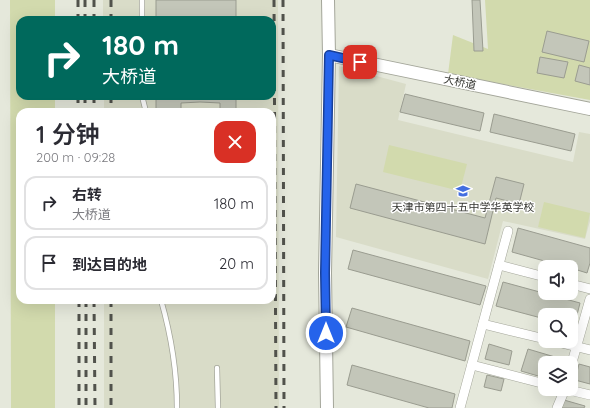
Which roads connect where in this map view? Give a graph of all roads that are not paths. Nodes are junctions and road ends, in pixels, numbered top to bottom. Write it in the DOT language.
graph roads {
  1 [pos="142,0"];
  2 [pos="328,0"];
  3 [pos="142,16"];
  4 [pos="329,55"];
  5 [pos="590,109"];
  6 [pos="508,231"];
  7 [pos="499,265"];
  8 [pos="538,275"];
  9 [pos="578,286"];
  10 [pos="590,289"];
  11 [pos="590,299"];
  12 [pos="162,304"];
  13 [pos="483,324"];
  14 [pos="538,337"];
  15 [pos="578,340"];
  16 [pos="578,347"];
  17 [pos="590,350"];
  18 [pos="472,365"];
  19 [pos="217,368"];
  20 [pos="538,382"];
  21 [pos="578,392"];
  22 [pos="590,395"];
  23 [pos="562,396"];
  24 [pos="178,408"];
  25 [pos="218,408"];
  26 [pos="326,408"];
  27 [pos="460,408"];
  28 [pos="557,408"];
  1 -- 3 [label="lane"];
  2 -- 4 [label="street"];
  4 -- 5 [label="street, 大桥道"];
  4 -- 26 [label="street"];
  6 -- 7 [label="street"];
  7 -- 8 [label="street"];
  7 -- 13 [label="street"];
  9 -- 10 [label="street"];
  11 -- 15 [label="street"];
  12 -- 24 [label="lane"];
  13 -- 14 [label="street"];
  13 -- 18 [label="street"];
  16 -- 17 [label="street"];
  18 -- 20 [label="street"];
  18 -- 27 [label="street"];
  19 -- 25 [label="lane"];
  21 -- 22 [label="street"];
  23 -- 28 [label="street"];
}
